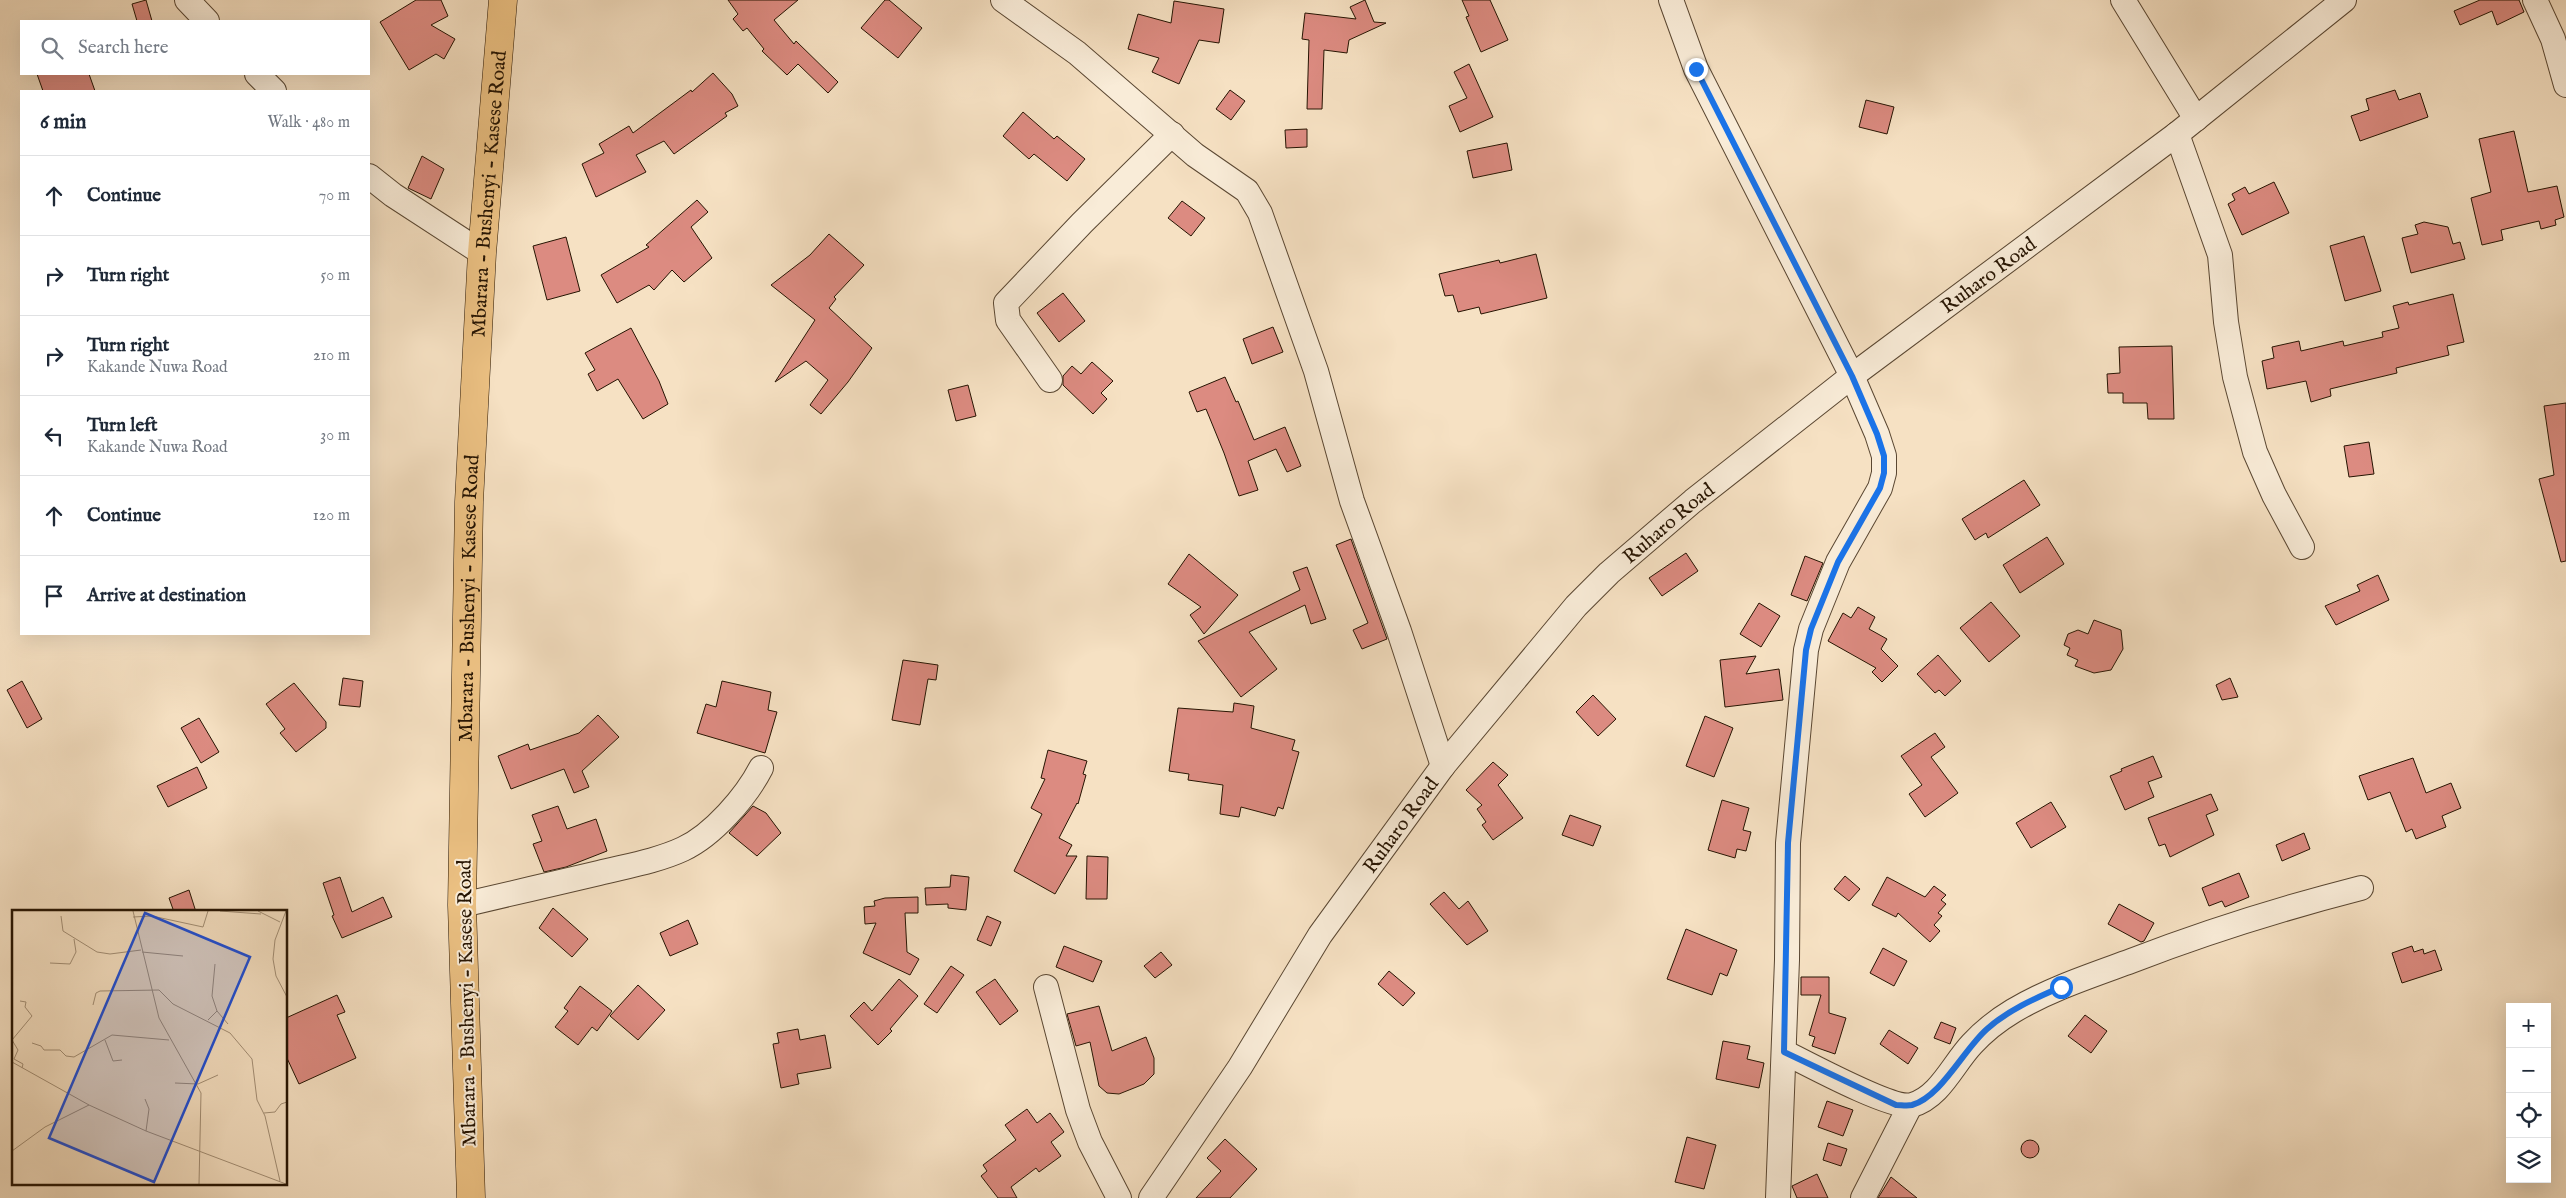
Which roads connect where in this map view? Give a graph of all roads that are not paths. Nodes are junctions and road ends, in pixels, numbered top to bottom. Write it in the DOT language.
graph roads {
  1 [pos="186,0"];
  2 [pos="503,0"];
  3 [pos="1003,0"];
  4 [pos="1671,0"];
  5 [pos="2123,0"];
  6 [pos="2344,0"];
  7 [pos="2535,0"];
  8 [pos="206,20"];
  9 [pos="258,75"];
  10 [pos="2566,85"];
  11 [pos="273,90"];
  12 [pos="2196,119"];
  13 [pos="1172,134"];
  14 [pos="2177,134"];
  15 [pos="370,177"];
  16 [pos="482,253"];
  17 [pos="1852,376"];
  18 [pos="1050,380"];
  19 [pos="2302,547"];
  20 [pos="1443,766"];
  21 [pos="761,768"];
  22 [pos="2361,888"];
  23 [pos="462,905"];
  24 [pos="1046,987"];
  25 [pos="1784,1052"];
  26 [pos="1910,1106"];
  27 [pos="471,1198"];
  28 [pos="1119,1198"];
  29 [pos="1151,1198"];
  30 [pos="1778,1198"];
  31 [pos="1863,1198"];
  1 -- 8 [label="street"];
  2 -- 16 [label="main road, Mbarara - Bushenyi - Kasese Road"];
  3 -- 13 [label="street"];
  4 -- 17 [label="street"];
  5 -- 12 [label="street"];
  6 -- 12 [label="street, Ruharo Road"];
  7 -- 10 [label="street"];
  9 -- 11 [label="street"];
  12 -- 14 [label="street, Ruharo Road"];
  13 -- 18 [label="street"];
  13 -- 20 [label="street"];
  14 -- 17 [label="street, Ruharo Road"];
  14 -- 19 [label="street"];
  15 -- 16 [label="street"];
  16 -- 23 [label="main road, Mbarara - Bushenyi - Kasese Road"];
  17 -- 20 [label="street, Ruharo Road"];
  17 -- 25 [label="street"];
  20 -- 29 [label="street, Ruharo Road"];
  21 -- 23 [label="street"];
  22 -- 26 [label="street"];
  23 -- 27 [label="main road, Mbarara - Bushenyi - Kasese Road"];
  24 -- 28 [label="street"];
  25 -- 26 [label="street"];
  25 -- 30 [label="street"];
  26 -- 31 [label="street"];
}
